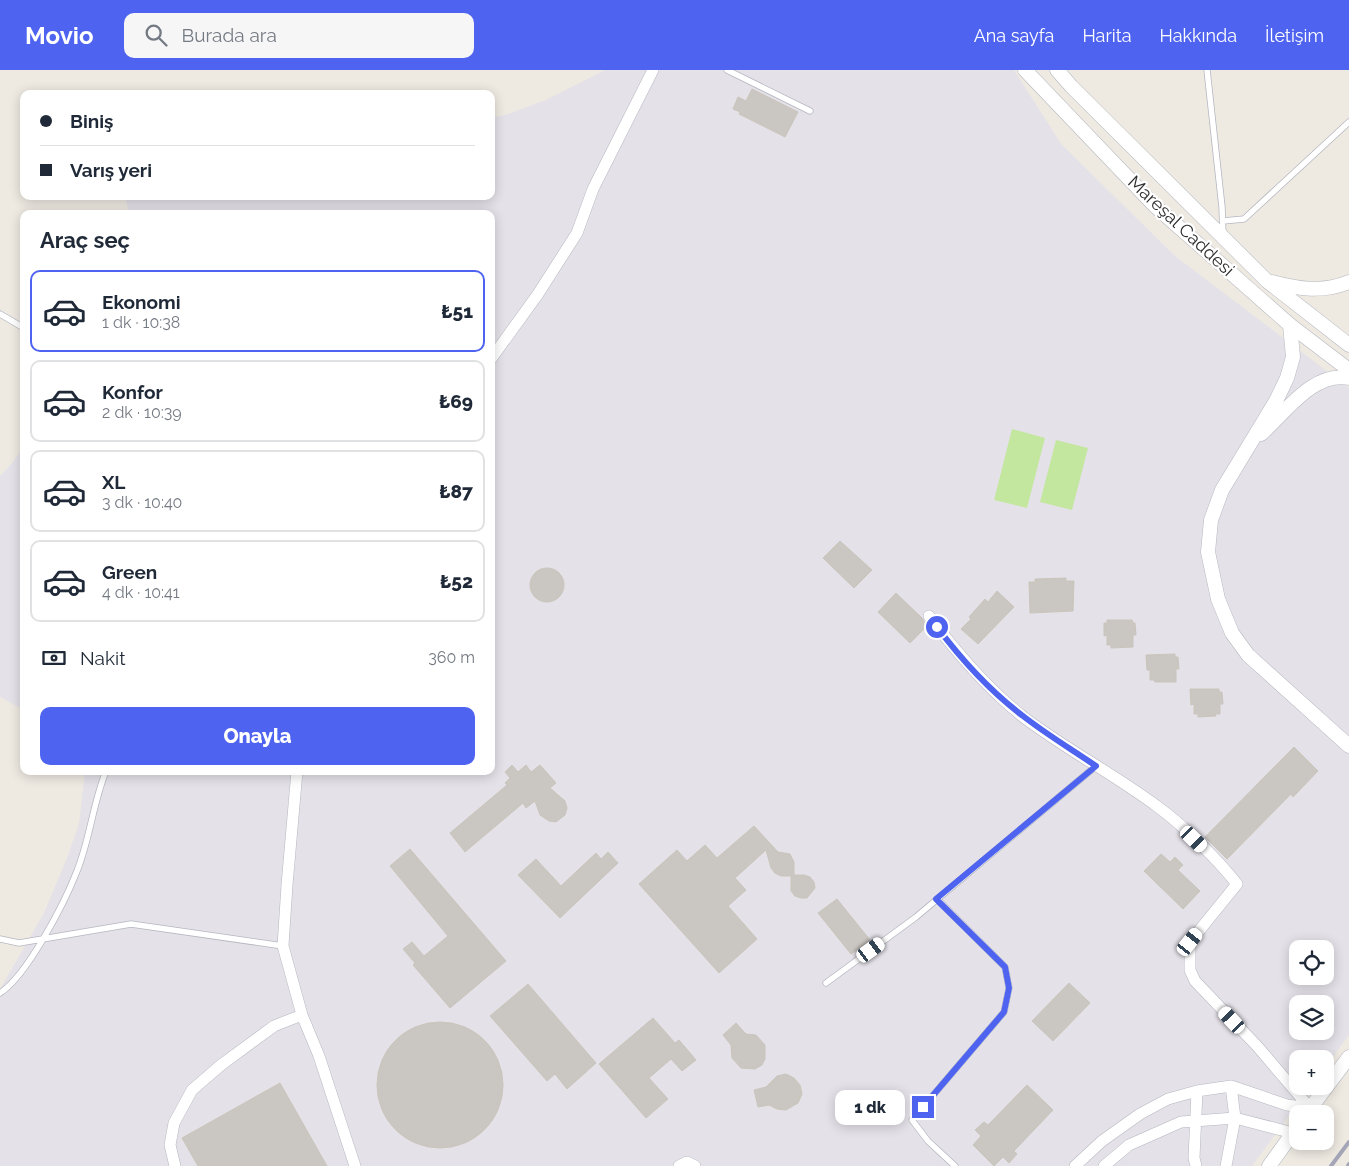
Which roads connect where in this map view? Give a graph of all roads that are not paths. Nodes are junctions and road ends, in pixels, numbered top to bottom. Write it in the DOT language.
graph roads {
  1 [pos="653,70"];
  2 [pos="728,70"];
  3 [pos="1025,70"];
  4 [pos="1057,70"];
  5 [pos="1207,70"];
  6 [pos="810,111"];
  7 [pos="1349,122"];
  8 [pos="1223,220"];
  9 [pos="1223,238"];
  10 [pos="1267,281"];
  11 [pos="1349,282"];
  12 [pos="0,314"];
  13 [pos="20,326"];
  14 [pos="1290,326"];
  15 [pos="1349,344"];
  16 [pos="495,354"];
  17 [pos="1349,370"];
  18 [pos="1349,378"];
  19 [pos="1252,441"];
  20 [pos="929,616"];
  21 [pos="1349,746"];
  22 [pos="1096,766"];
  23 [pos="104,775"];
  24 [pos="297,775"];
  25 [pos="936,899"];
  26 [pos="0,939"];
  27 [pos="43,940"];
  28 [pos="283,946"];
  29 [pos="826,983"];
  30 [pos="0,993"];
  31 [pos="302,1015"];
  32 [pos="1349,1057"];
  33 [pos="1231,1086"];
  34 [pos="1197,1091"];
  35 [pos="1303,1105"];
  36 [pos="1313,1105"];
  37 [pos="1289,1106"];
  38 [pos="1235,1118"];
  39 [pos="1197,1120"];
  40 [pos="1289,1128"];
  41 [pos="1289,1138"];
  42 [pos="175,1166"];
  43 [pos="355,1166"];
  44 [pos="679,1166"];
  45 [pos="696,1166"];
  46 [pos="955,1166"];
  47 [pos="1075,1166"];
  48 [pos="1104,1166"];
  49 [pos="1196,1166"];
  50 [pos="1226,1166"];
  51 [pos="1269,1166"];
  1 -- 16 [label="street"];
  2 -- 6 [label="lane"];
  3 -- 14 [label="street, Mareşal Caddesi"];
  4 -- 9 [label="street, Mareşal Caddesi"];
  5 -- 8 [label="lane"];
  7 -- 8 [label="lane"];
  8 -- 9 [label="lane"];
  9 -- 10 [label="street, Mareşal Caddesi"];
  10 -- 11 [label="street"];
  10 -- 15 [label="street, Mareşal Caddesi"];
  12 -- 13 [label="lane"];
  14 -- 17 [label="street, Mareşal Caddesi"];
  14 -- 19 [label="street"];
  18 -- 19 [label="street"];
  19 -- 21 [label="street"];
  20 -- 22 [label="street"];
  22 -- 25 [label="lane"];
  22 -- 35 [label="street"];
  23 -- 27 [label="lane"];
  24 -- 28 [label="street"];
  25 -- 29 [label="lane"];
  25 -- 46 [label="lane"];
  26 -- 27 [label="lane"];
  27 -- 28 [label="lane"];
  27 -- 30 [label="lane"];
  28 -- 31 [label="street"];
  31 -- 42 [label="street"];
  31 -- 43 [label="street"];
  32 -- 36 [label="street"];
  33 -- 34 [label="street"];
  33 -- 37 [label="street"];
  33 -- 38 [label="street"];
  34 -- 39 [label="street"];
  34 -- 47 [label="street"];
  38 -- 39 [label="street"];
  38 -- 40 [label="street"];
  38 -- 50 [label="street"];
  39 -- 48 [label="street"];
  39 -- 49 [label="street"];
  41 -- 51 [label="street"];
  44 -- 45 [label="street"];
}
